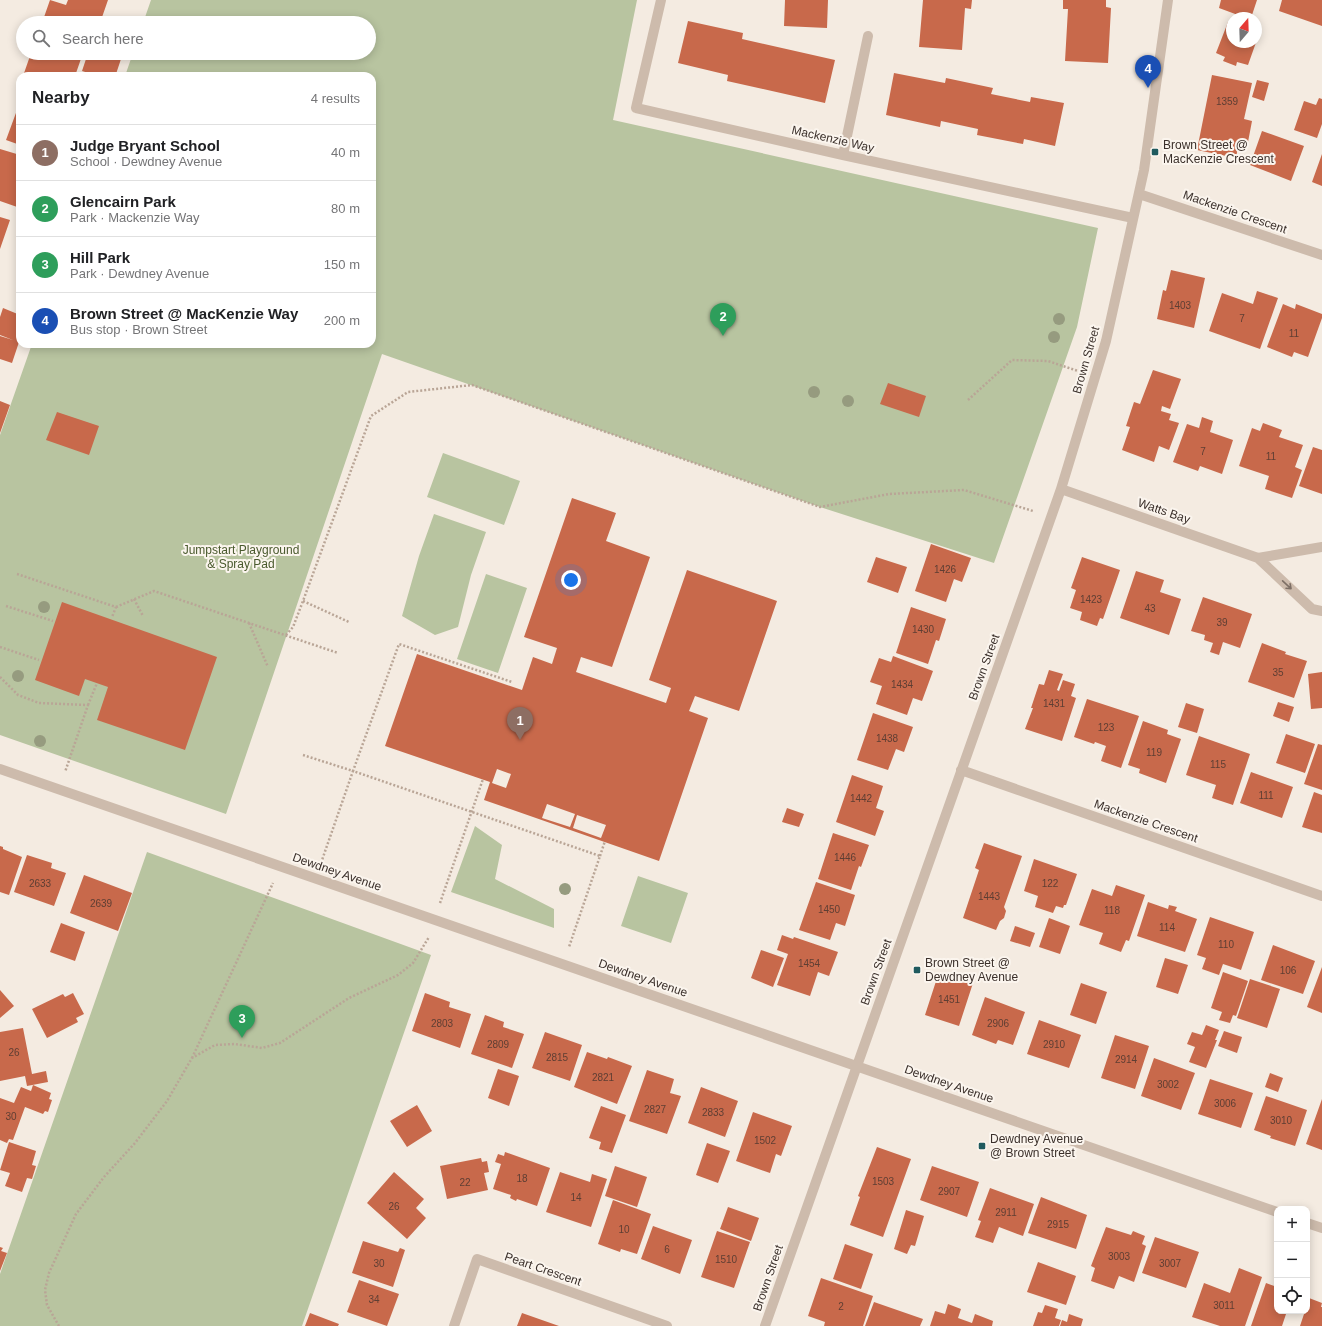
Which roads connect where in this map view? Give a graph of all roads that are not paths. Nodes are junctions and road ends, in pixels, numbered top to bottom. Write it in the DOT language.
graph roads {
  1 [pos="661,0"];
  2 [pos="1168,0"];
  3 [pos="868,36"];
  4 [pos="843,155"];
  5 [pos="1139,194"];
  6 [pos="1133,218"];
  7 [pos="1322,256"];
  8 [pos="1061,489"];
  9 [pos="1322,547"];
  10 [pos="1258,558"];
  11 [pos="1322,611"];
  12 [pos="0,769"];
  13 [pos="961,770"];
  14 [pos="1322,896"];
  15 [pos="856,1066"];
  16 [pos="1274,1211"];
  17 [pos="1310,1224"];
  18 [pos="1322,1228"];
  19 [pos="454,1326"];
  20 [pos="667,1326"];
  21 [pos="765,1326"];
  1 -- 4 [label="street, Mackenzie Way"];
  2 -- 5 [label="street, Brown Street"];
  3 -- 4 [label="street"];
  4 -- 6 [label="street, Mackenzie Way"];
  5 -- 6 [label="street, Brown Street"];
  5 -- 7 [label="street, Mackenzie Crescent"];
  6 -- 8 [label="street, Brown Street"];
  8 -- 10 [label="street, Watts Bay"];
  8 -- 13 [label="street, Brown Street"];
  9 -- 10 [label="street, Watts Bay"];
  10 -- 11 [label="street, Watts Bay, one-way"];
  12 -- 15 [label="street, Dewdney Avenue"];
  13 -- 14 [label="street, Mackenzie Crescent"];
  13 -- 15 [label="street, Brown Street"];
  15 -- 16 [label="street, Dewdney Avenue"];
  15 -- 21 [label="street, Brown Street"];
  17 -- 18 [label="street"];
  19 -- 20 [label="street, Peart Crescent"];
}
